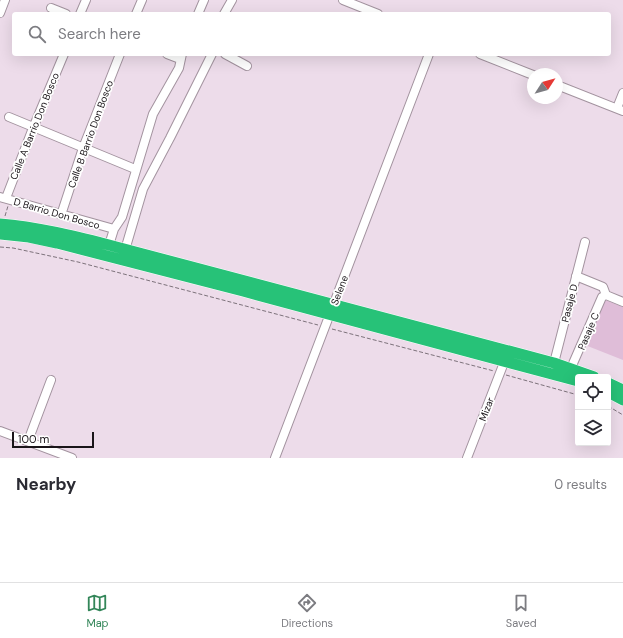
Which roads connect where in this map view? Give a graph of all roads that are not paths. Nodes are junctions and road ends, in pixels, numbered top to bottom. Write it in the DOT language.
graph roads {
  1 [pos="5,0"];
  2 [pos="86,0"];
  3 [pos="142,0"];
  4 [pos="204,0"];
  5 [pos="232,0"];
  6 [pos="343,0"];
  7 [pos="52,8"];
  8 [pos="61,12"];
  9 [pos="81,12"];
  10 [pos="137,12"];
  11 [pos="199,12"];
  12 [pos="225,12"];
  13 [pos="373,12"];
  14 [pos="0,13"];
  15 [pos="63,56"];
  16 [pos="119,56"];
  17 [pos="211,56"];
  18 [pos="229,56"];
  19 [pos="428,56"];
  20 [pos="485,56"];
  21 [pos="181,57"];
  22 [pos="247,66"];
  23 [pos="527,73"];
  24 [pos="563,87"];
  25 [pos="623,93"];
  26 [pos="620,109"];
  27 [pos="9,118"];
  28 [pos="33,128"];
  29 [pos="83,148"];
  30 [pos="135,170"];
  31 [pos="5,198"];
  32 [pos="61,215"];
  33 [pos="1,228"];
  34 [pos="114,229"];
  35 [pos="585,242"];
  36 [pos="108,245"];
  37 [pos="125,250"];
  38 [pos="576,276"];
  39 [pos="606,295"];
  40 [pos="623,302"];
  41 [pos="332,310"];
  42 [pos="505,360"];
  43 [pos="554,363"];
  44 [pos="571,368"];
  45 [pos="586,374"];
  46 [pos="51,380"];
  47 [pos="575,380"];
  48 [pos="611,384"];
  49 [pos="623,390"];
  50 [pos="611,394"];
  51 [pos="623,400"];
  52 [pos="0,431"];
  53 [pos="28,441"];
  54 [pos="72,458"];
  55 [pos="275,458"];
  56 [pos="467,458"];
  1 -- 14 [label="street"];
  2 -- 9 [label="street"];
  3 -- 10 [label="street"];
  4 -- 11 [label="street"];
  5 -- 12 [label="street"];
  6 -- 13 [label="street"];
  7 -- 8 [label="street"];
  15 -- 28 [label="street, Calle A Barrio Don Bosco"];
  16 -- 29 [label="street, Calle B Barrio Don Bosco"];
  17 -- 37 [label="street"];
  18 -- 22 [label="street"];
  19 -- 41 [label="street, Selene"];
  20 -- 23 [label="street"];
  21 -- 30 [label="street"];
  24 -- 26 [label="street"];
  25 -- 26 [label="street"];
  27 -- 28 [label="street"];
  28 -- 29 [label="street"];
  28 -- 31 [label="street, Calle A Barrio Don Bosco"];
  29 -- 30 [label="street"];
  29 -- 32 [label="street, Calle B Barrio Don Bosco"];
  30 -- 34 [label="street"];
  31 -- 32 [label="street, D Barrio Don Bosco"];
  32 -- 34 [label="street, D Barrio Don Bosco"];
  33 -- 36 [label="highway"];
  33 -- 41 [label="highway"];
  34 -- 36 [label="street"];
  35 -- 38 [label="street, Pasaje D"];
  36 -- 37 [label="highway"];
  37 -- 41 [label="highway"];
  38 -- 39 [label="street"];
  38 -- 43 [label="street, Pasaje D"];
  39 -- 40 [label="street"];
  39 -- 44 [label="street, Pasaje C"];
  41 -- 42 [label="highway"];
  41 -- 43 [label="highway"];
  41 -- 55 [label="street, Selene"];
  42 -- 47 [label="highway"];
  42 -- 56 [label="street, Mizar"];
  43 -- 44 [label="highway"];
  44 -- 45 [label="highway"];
  46 -- 53 [label="street"];
  48 -- 49 [label="highway"];
  50 -- 51 [label="highway"];
  52 -- 53 [label="street"];
  53 -- 54 [label="street"];
}
